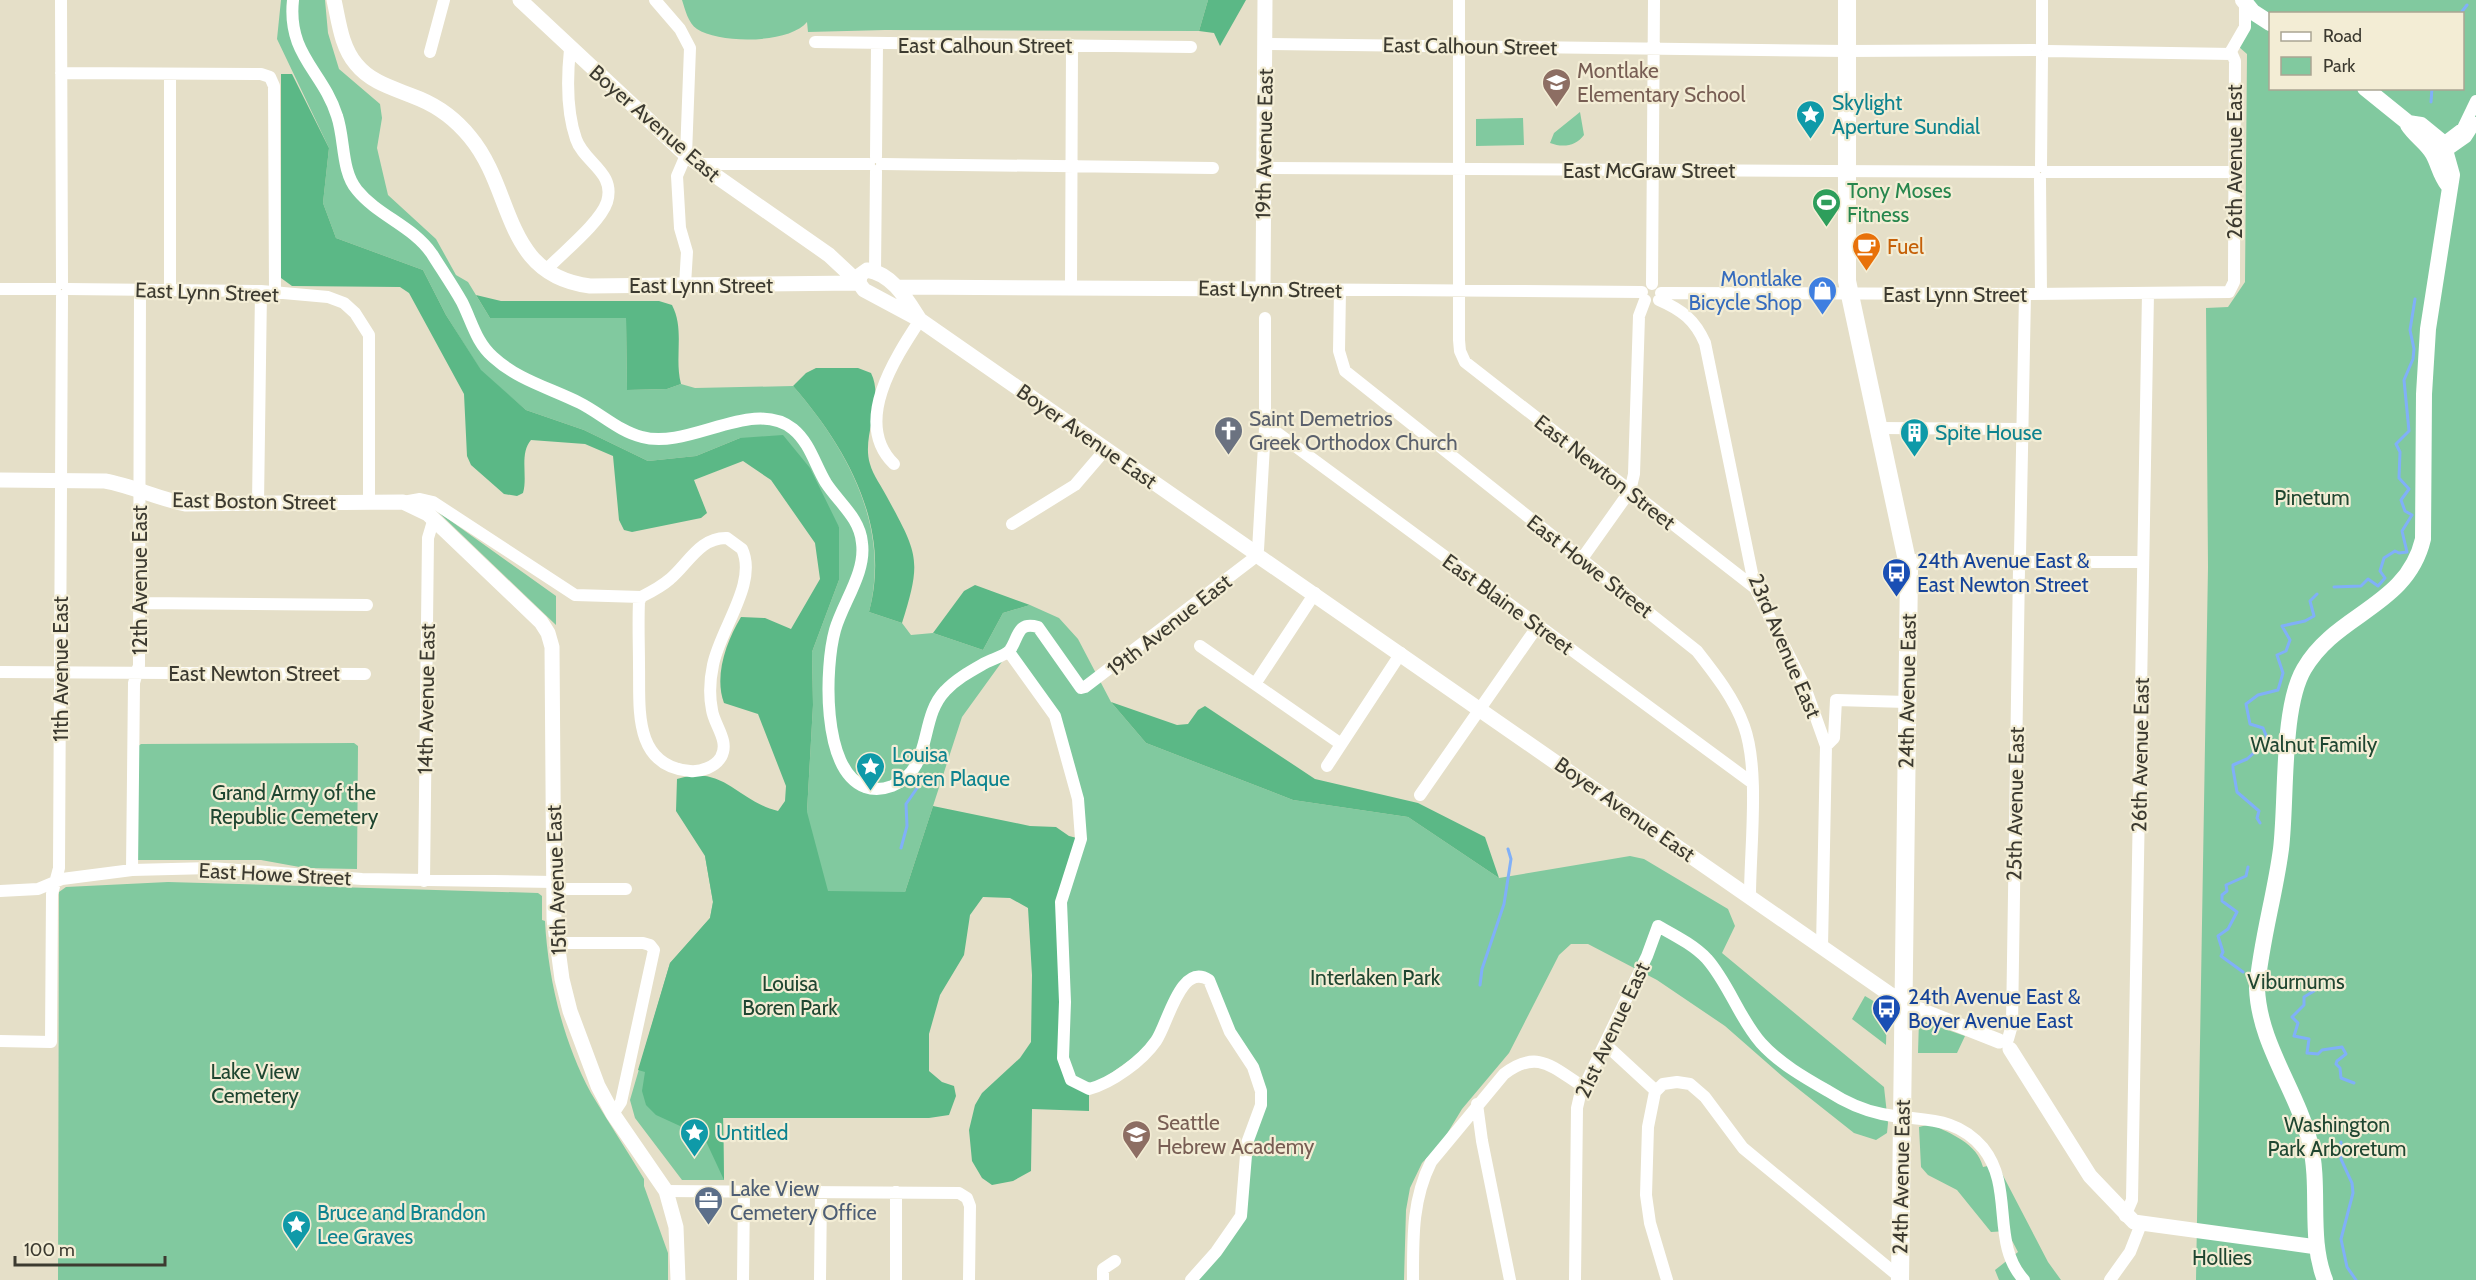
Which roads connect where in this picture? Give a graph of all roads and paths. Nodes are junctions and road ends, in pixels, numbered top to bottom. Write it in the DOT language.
graph roads {
  1 [pos="61,0"];
  2 [pos="293,0"];
  3 [pos="334,0"];
  4 [pos="444,0"];
  5 [pos="520,0"];
  6 [pos="654,0"];
  7 [pos="1265,0"];
  8 [pos="1459,0"];
  9 [pos="1654,0"];
  10 [pos="1847,0"];
  11 [pos="2042,0"];
  12 [pos="2244,2"];
  13 [pos="2269,21"];
  14 [pos="816,42"];
  15 [pos="877,44"];
  16 [pos="1265,44"];
  17 [pos="1072,45"];
  18 [pos="1459,45"];
  19 [pos="1191,47"];
  20 [pos="1654,48"];
  21 [pos="570,49"];
  22 [pos="2042,50"];
  23 [pos="1847,51"];
  24 [pos="430,52"];
  25 [pos="2228,52"];
  26 [pos="61,73"];
  27 [pos="170,74"];
  28 [pos="2367,90"];
  29 [pos="2476,101"];
  30 [pos="2476,121"];
  31 [pos="2440,148"];
  32 [pos="692,160"];
  33 [pos="876,164"];
  34 [pos="1070,166"];
  35 [pos="1213,168"];
  36 [pos="1264,168"];
  37 [pos="1459,168"];
  38 [pos="1652,170"];
  39 [pos="1846,171"];
  40 [pos="2041,172"];
  41 [pos="2234,172"];
  42 [pos="829,255"];
  43 [pos="546,270"];
  44 [pos="874,271"];
  45 [pos="2234,272"];
  46 [pos="859,283"];
  47 [pos="685,285"];
  48 [pos="806,285"];
  49 [pos="898,287"];
  50 [pos="1071,287"];
  51 [pos="1263,288"];
  52 [pos="0,289"];
  53 [pos="62,289"];
  54 [pos="170,289"];
  55 [pos="140,290"];
  56 [pos="1340,290"];
  57 [pos="1459,290"];
  58 [pos="261,291"];
  59 [pos="275,293"];
  60 [pos="1849,293"];
  61 [pos="2148,293"];
  62 [pos="1652,294"];
  63 [pos="2025,294"];
  64 [pos="2041,294"];
  65 [pos="888,303"];
  66 [pos="1265,318"];
  67 [pos="920,320"];
  68 [pos="1264,428"];
  69 [pos="1879,428"];
  70 [pos="2023,429"];
  71 [pos="1105,450"];
  72 [pos="894,464"];
  73 [pos="0,480"];
  74 [pos="61,480"];
  75 [pos="140,491"];
  76 [pos="1630,491"];
  77 [pos="369,502"];
  78 [pos="403,502"];
  79 [pos="258,503"];
  80 [pos="434,518"];
  81 [pos="1012,524"];
  82 [pos="1257,555"];
  83 [pos="1581,560"];
  84 [pos="1908,560"];
  85 [pos="2019,562"];
  86 [pos="2142,562"];
  87 [pos="1755,588"];
  88 [pos="1314,593"];
  89 [pos="641,597"];
  90 [pos="139,603"];
  91 [pos="367,605"];
  92 [pos="1537,627"];
  93 [pos="548,633"];
  94 [pos="1200,646"];
  95 [pos="1009,652"];
  96 [pos="1401,653"];
  97 [pos="0,672"];
  98 [pos="60,672"];
  99 [pos="136,673"];
  100 [pos="365,674"];
  101 [pos="1255,684"];
  102 [pos="1907,702"];
  103 [pos="1480,707"];
  104 [pos="1341,744"];
  105 [pos="1826,746"];
  106 [pos="1327,766"];
  107 [pos="1751,782"];
  108 [pos="1420,795"];
  109 [pos="132,870"];
  110 [pos="424,880"];
  111 [pos="55,881"];
  112 [pos="554,885"];
  113 [pos="626,889"];
  114 [pos="0,891"];
  115 [pos="1750,896"];
  116 [pos="556,943"];
  117 [pos="1822,946"];
  118 [pos="1904,1002"];
  119 [pos="0,1041"];
  120 [pos="2006,1043"];
  121 [pos="1605,1044"];
  122 [pos="1584,1087"];
  123 [pos="1656,1090"];
  124 [pos="1477,1104"];
  125 [pos="613,1113"];
  126 [pos="1902,1116"];
  127 [pos="666,1191"];
  128 [pos="744,1191"];
  129 [pos="821,1192"];
  130 [pos="896,1192"];
  131 [pos="2125,1216"];
  132 [pos="2141,1224"];
  133 [pos="2317,1247"];
  134 [pos="1115,1261"];
  135 [pos="1901,1279"];
  136 [pos="678,1280"];
  137 [pos="742,1280"];
  138 [pos="820,1280"];
  139 [pos="896,1280"];
  140 [pos="969,1280"];
  141 [pos="1102,1280"];
  142 [pos="1191,1280"];
  143 [pos="1413,1280"];
  144 [pos="1510,1280"];
  145 [pos="1575,1280"];
  146 [pos="1667,1280"];
  147 [pos="2024,1280"];
  148 [pos="2110,1280"];
  149 [pos="2325,1280"];
  1 -- 26 [label="street, 11th Avenue East"];
  2 -- 95 [label="street"];
  3 -- 43 [label="street"];
  4 -- 24 [label="street"];
  5 -- 21 [label="street, Boyer Avenue East"];
  6 -- 32 [label="street"];
  7 -- 16 [label="street, 19th Avenue East"];
  8 -- 18 [label="street"];
  9 -- 20 [label="street"];
  10 -- 23 [label="main road, 24th Avenue East"];
  11 -- 22 [label="street"];
  12 -- 13 [label="main road"];
  12 -- 25 [label="street"];
  14 -- 15 [label="street, East Calhoun Street"];
  15 -- 17 [label="street, East Calhoun Street"];
  15 -- 33 [label="street"];
  16 -- 18 [label="street, East Calhoun Street"];
  16 -- 36 [label="street, 19th Avenue East"];
  17 -- 19 [label="street, East Calhoun Street"];
  17 -- 34 [label="street"];
  18 -- 20 [label="street, East Calhoun Street"];
  18 -- 37 [label="street"];
  20 -- 23 [label="street, East Calhoun Street"];
  20 -- 38 [label="street"];
  21 -- 32 [label="street, Boyer Avenue East"];
  21 -- 43 [label="street"];
  22 -- 23 [label="street, East Calhoun Street"];
  22 -- 25 [label="street, East Calhoun Street"];
  22 -- 40 [label="street"];
  23 -- 39 [label="main road, 24th Avenue East"];
  25 -- 41 [label="street, 26th Avenue East"];
  26 -- 27 [label="street"];
  26 -- 53 [label="street, 11th Avenue East"];
  27 -- 54 [label="street"];
  27 -- 59 [label="street"];
  28 -- 31 [label="main road"];
  29 -- 31 [label="street"];
  30 -- 31 [label="street"];
  31 -- 133 [label="main road"];
  32 -- 33 [label="street"];
  32 -- 42 [label="street, Boyer Avenue East"];
  32 -- 47 [label="street"];
  33 -- 34 [label="street"];
  33 -- 44 [label="street"];
  34 -- 35 [label="street"];
  34 -- 50 [label="street"];
  36 -- 37 [label="street, East McGraw Street"];
  36 -- 51 [label="street, 19th Avenue East"];
  37 -- 38 [label="street, East McGraw Street"];
  37 -- 57 [label="street"];
  38 -- 39 [label="street, East McGraw Street"];
  38 -- 62 [label="street"];
  39 -- 40 [label="street, East McGraw Street"];
  39 -- 60 [label="main road, 24th Avenue East"];
  40 -- 41 [label="street, East McGraw Street"];
  40 -- 64 [label="street"];
  41 -- 45 [label="street, 26th Avenue East"];
  42 -- 44 [label="street, Boyer Avenue East"];
  42 -- 46 [label="street, Boyer Avenue East"];
  42 -- 48 [label="street"];
  43 -- 47 [label="street, East Lynn Street"];
  44 -- 46 [label="street"];
  44 -- 49 [label="street, Boyer Avenue East"];
  45 -- 61 [label="street, East Lynn Street"];
  46 -- 48 [label="street, East Lynn Street"];
  46 -- 65 [label="street, Boyer Avenue East"];
  47 -- 48 [label="street, East Lynn Street"];
  49 -- 50 [label="street, East Lynn Street"];
  49 -- 65 [label="street"];
  49 -- 67 [label="street, Boyer Avenue East"];
  50 -- 51 [label="street, East Lynn Street"];
  51 -- 56 [label="street, East Lynn Street"];
  52 -- 53 [label="street, East Lynn Street"];
  53 -- 55 [label="street, East Lynn Street"];
  53 -- 74 [label="street, 11th Avenue East"];
  54 -- 55 [label="street, East Lynn Street"];
  54 -- 58 [label="street, East Lynn Street"];
  55 -- 75 [label="street, 12th Avenue East"];
  56 -- 57 [label="street, East Lynn Street"];
  56 -- 83 [label="street, East Howe Street"];
  57 -- 62 [label="street, East Lynn Street"];
  57 -- 76 [label="street, East Newton Street"];
  58 -- 59 [label="street, East Lynn Street"];
  58 -- 79 [label="street"];
  59 -- 77 [label="street, East Lynn Street"];
  60 -- 62 [label="street, East Lynn Street"];
  60 -- 63 [label="street, East Lynn Street"];
  60 -- 69 [label="main road, 24th Avenue East"];
  61 -- 64 [label="street, East Lynn Street"];
  61 -- 86 [label="street, 26th Avenue East"];
  62 -- 76 [label="street"];
  62 -- 87 [label="street, 23rd Avenue East"];
  63 -- 64 [label="street, East Lynn Street"];
  63 -- 70 [label="street, 25th Avenue East"];
  65 -- 67 [label="street, Boyer Avenue East"];
  66 -- 68 [label="street"];
  67 -- 71 [label="street, Boyer Avenue East"];
  67 -- 72 [label="street"];
  68 -- 82 [label="street"];
  68 -- 92 [label="street, East Blaine Street"];
  69 -- 70 [label="street"];
  69 -- 84 [label="main road, 24th Avenue East"];
  70 -- 85 [label="street, 25th Avenue East"];
  71 -- 81 [label="street"];
  71 -- 82 [label="street, Boyer Avenue East"];
  73 -- 74 [label="street, East Boston Street"];
  74 -- 75 [label="street, East Boston Street"];
  74 -- 98 [label="street, 11th Avenue East"];
  75 -- 79 [label="street, East Boston Street"];
  75 -- 90 [label="street, 12th Avenue East"];
  76 -- 83 [label="street"];
  76 -- 87 [label="street, East Newton Street"];
  77 -- 78 [label="street, East Boston Street"];
  77 -- 79 [label="street, East Boston Street"];
  78 -- 80 [label="street, East Boston Street"];
  78 -- 89 [label="street, East Boston Street"];
  80 -- 93 [label="street, East Boston Street"];
  80 -- 110 [label="street, 14th Avenue East"];
  82 -- 88 [label="street, Boyer Avenue East"];
  82 -- 95 [label="street, 19th Avenue East"];
  83 -- 107 [label="street, East Howe Street"];
  84 -- 85 [label="street"];
  84 -- 102 [label="main road, 24th Avenue East"];
  85 -- 86 [label="street"];
  85 -- 120 [label="street, 25th Avenue East"];
  86 -- 131 [label="street, 26th Avenue East"];
  87 -- 105 [label="street, 23rd Avenue East"];
  88 -- 96 [label="street, Boyer Avenue East"];
  88 -- 101 [label="street"];
  89 -- 89 [label="street"];
  90 -- 91 [label="street"];
  90 -- 99 [label="street, 12th Avenue East"];
  92 -- 103 [label="street"];
  92 -- 107 [label="street, East Blaine Street"];
  93 -- 112 [label="street, 15th Avenue East"];
  94 -- 101 [label="street"];
  95 -- 142 [label="street"];
  96 -- 103 [label="street, Boyer Avenue East"];
  96 -- 104 [label="street"];
  97 -- 98 [label="street, East Newton Street"];
  98 -- 99 [label="street, East Newton Street"];
  98 -- 111 [label="street, 11th Avenue East"];
  99 -- 100 [label="street, East Newton Street"];
  99 -- 109 [label="street, 12th Avenue East"];
  101 -- 104 [label="street"];
  102 -- 105 [label="street"];
  102 -- 118 [label="main road, 24th Avenue East"];
  103 -- 108 [label="street"];
  103 -- 115 [label="street, Boyer Avenue East"];
  104 -- 106 [label="street"];
  105 -- 117 [label="street, 23rd Avenue East"];
  107 -- 115 [label="street, East Howe Street"];
  109 -- 110 [label="street, East Howe Street"];
  109 -- 111 [label="street, East Howe Street"];
  110 -- 112 [label="street, East Howe Street"];
  111 -- 114 [label="street, East Howe Street"];
  111 -- 119 [label="street, 11th Avenue East"];
  112 -- 113 [label="street, East Howe Street"];
  112 -- 116 [label="street, 15th Avenue East"];
  115 -- 117 [label="street, Boyer Avenue East"];
  116 -- 125 [label="street, 15th Avenue East"];
  116 -- 125 [label="street"];
  117 -- 118 [label="street, Boyer Avenue East"];
  118 -- 120 [label="street, Boyer Avenue East"];
  118 -- 126 [label="main road, 24th Avenue East"];
  120 -- 131 [label="street"];
  121 -- 122 [label="street, 21st Avenue East"];
  121 -- 123 [label="street"];
  121 -- 126 [label="street, 21st Avenue East"];
  122 -- 124 [label="street"];
  122 -- 145 [label="street, 21st Avenue East"];
  123 -- 135 [label="street"];
  123 -- 146 [label="street"];
  124 -- 143 [label="street"];
  124 -- 144 [label="street"];
  125 -- 127 [label="street, 15th Avenue East"];
  126 -- 135 [label="main road, 24th Avenue East"];
  126 -- 147 [label="street"];
  127 -- 128 [label="street"];
  127 -- 136 [label="street, 15th Avenue East"];
  128 -- 129 [label="street"];
  128 -- 137 [label="street"];
  129 -- 130 [label="street"];
  129 -- 138 [label="street"];
  130 -- 139 [label="street"];
  130 -- 140 [label="street"];
  131 -- 132 [label="street"];
  132 -- 133 [label="street"];
  132 -- 148 [label="street"];
  133 -- 149 [label="main road"];
  134 -- 141 [label="street"];
}
